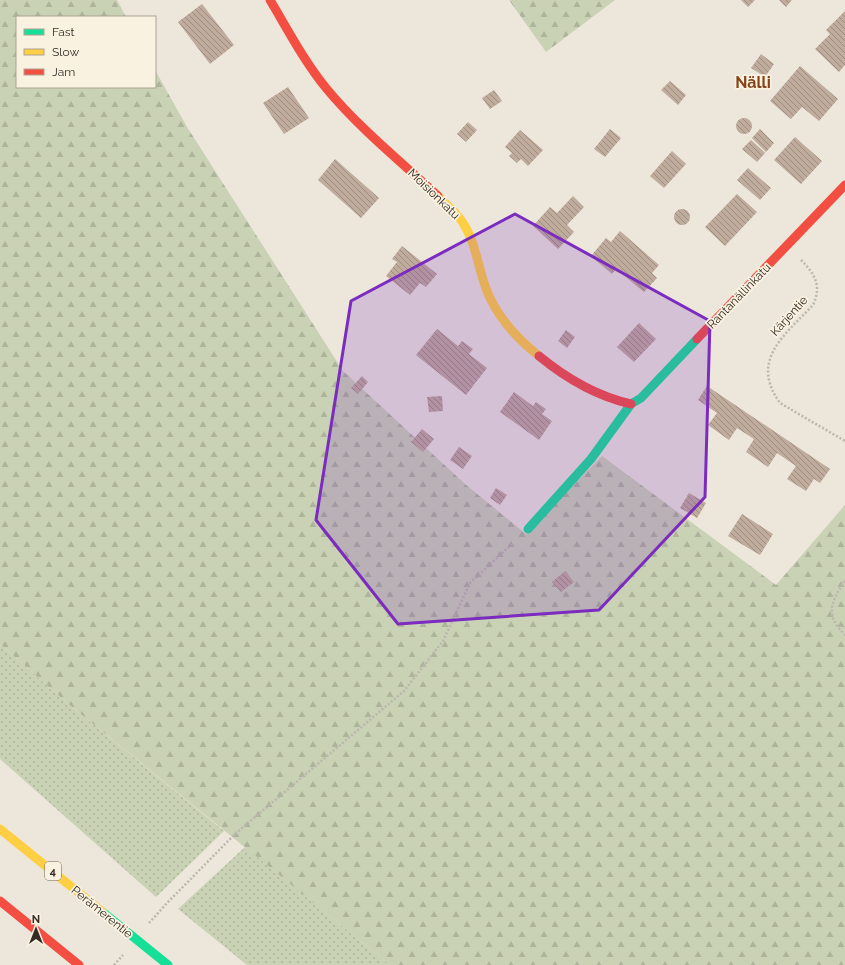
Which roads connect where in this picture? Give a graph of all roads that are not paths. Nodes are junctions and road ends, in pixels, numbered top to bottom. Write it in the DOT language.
graph roads {
  1 [pos="270,0"];
  2 [pos="845,185"];
  3 [pos="631,404"];
  4 [pos="528,529"];
  5 [pos="0,828"];
  6 [pos="0,901"];
  7 [pos="79,965"];
  8 [pos="168,965"];
  1 -- 3 [label="main road, Moisionkatu"];
  2 -- 3 [label="main road, Rantanällinkatu"];
  3 -- 4 [label="main road, Rantanällinkatu"];
  5 -- 8 [label="main road, Perämerentie / 4, bridge"];
  6 -- 7 [label="main road"];
}
